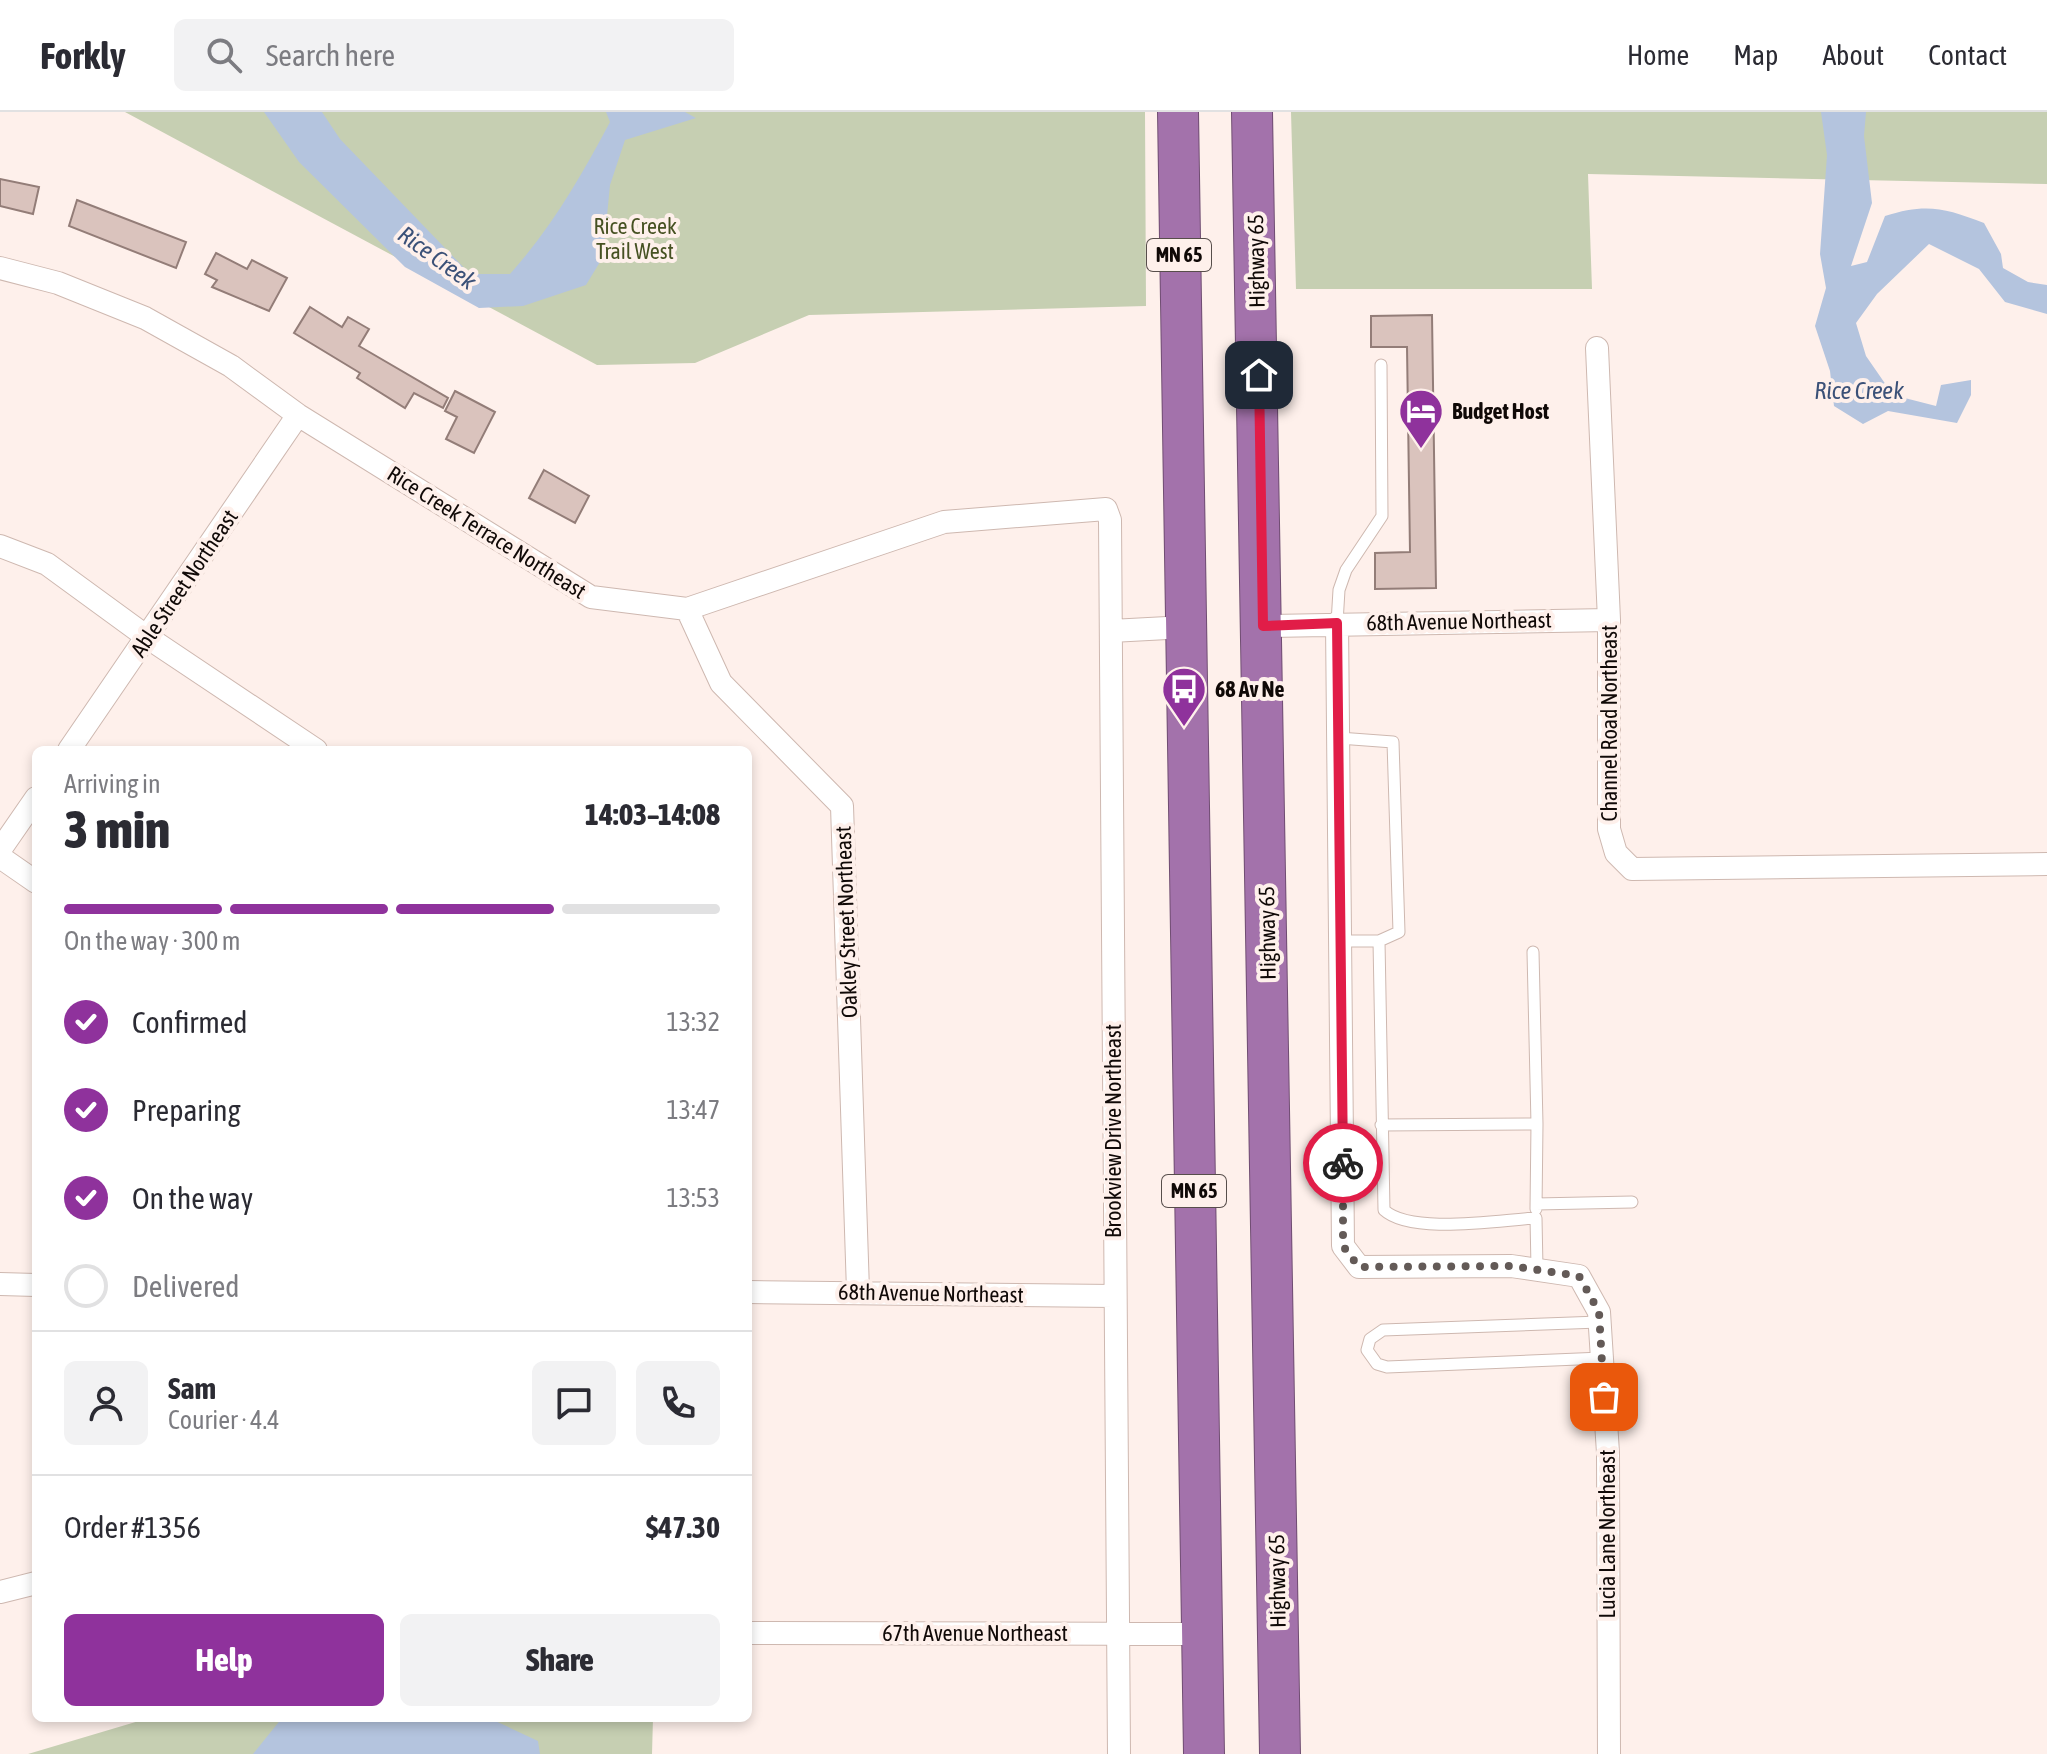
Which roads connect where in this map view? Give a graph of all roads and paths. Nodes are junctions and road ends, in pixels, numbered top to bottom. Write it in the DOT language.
graph roads {
  1 [pos="1178,112"];
  2 [pos="1252,112"];
  3 [pos="0,268"];
  4 [pos="1597,348"];
  5 [pos="1381,365"];
  6 [pos="298,415"];
  7 [pos="1106,509"];
  8 [pos="0,546"];
  9 [pos="687,609"];
  10 [pos="1609,620"];
  11 [pos="1337,623"];
  12 [pos="1263,626"];
  13 [pos="1186,627"];
  14 [pos="1111,631"];
  15 [pos="147,637"];
  16 [pos="1339,738"];
  17 [pos="72,746"];
  18 [pos="310,746"];
  19 [pos="32,804"];
  20 [pos="0,850"];
  21 [pos="0,857"];
  22 [pos="2047,864"];
  23 [pos="32,879"];
  24 [pos="1340,941"];
  25 [pos="1379,941"];
  26 [pos="1533,952"];
  27 [pos="1537,1124"];
  28 [pos="1381,1125"];
  29 [pos="1382,1173"];
  30 [pos="1343,1175"];
  31 [pos="1632,1202"];
  32 [pos="1536,1204"];
  33 [pos="1536,1218"];
  34 [pos="1537,1268"];
  35 [pos="0,1284"];
  36 [pos="32,1285"];
  37 [pos="858,1291"];
  38 [pos="752,1292"];
  39 [pos="1114,1296"];
  40 [pos="1599,1322"];
  41 [pos="1602,1358"];
  42 [pos="32,1584"];
  43 [pos="0,1592"];
  44 [pos="752,1633"];
  45 [pos="1117,1634"];
  46 [pos="1202,1634"];
  47 [pos="1119,1754"];
  48 [pos="1204,1754"];
  49 [pos="1280,1754"];
  50 [pos="1609,1754"];
  1 -- 13 [label="highway, MN 65"];
  2 -- 12 [label="highway, Highway 65"];
  3 -- 6 [label="street, Rice Creek Terrace Northeast"];
  4 -- 10 [label="street, Channel Road Northeast"];
  5 -- 11 [label="lane"];
  6 -- 9 [label="street, Rice Creek Terrace Northeast"];
  6 -- 15 [label="street, Able Street Northeast"];
  7 -- 9 [label="street, Rice Creek Terrace Northeast"];
  7 -- 14 [label="street, Brookview Drive Northeast"];
  8 -- 15 [label="street"];
  9 -- 37 [label="street, Oakley Street Northeast"];
  10 -- 11 [label="street, 68th Avenue Northeast"];
  10 -- 22 [label="street, Channel Road Northeast"];
  11 -- 12 [label="street, 68th Avenue Northeast"];
  11 -- 16 [label="street, Lucia Lane Northeast"];
  12 -- 49 [label="highway, Highway 65"];
  13 -- 14 [label="street"];
  13 -- 46 [label="highway, MN 65"];
  14 -- 39 [label="street, Brookview Drive Northeast"];
  15 -- 17 [label="street, Able Street Northeast"];
  15 -- 18 [label="street"];
  16 -- 24 [label="street, Lucia Lane Northeast"];
  16 -- 25 [label="lane"];
  19 -- 20 [label="street"];
  21 -- 23 [label="street"];
  24 -- 25 [label="lane"];
  24 -- 30 [label="street, Lucia Lane Northeast"];
  25 -- 28 [label="lane"];
  26 -- 27 [label="lane"];
  27 -- 28 [label="lane"];
  27 -- 32 [label="lane"];
  28 -- 29 [label="lane"];
  29 -- 30 [label="lane"];
  29 -- 33 [label="lane"];
  30 -- 34 [label="street, Lucia Lane Northeast"];
  31 -- 32 [label="lane"];
  32 -- 33 [label="lane"];
  33 -- 34 [label="lane"];
  34 -- 40 [label="street, Lucia Lane Northeast"];
  35 -- 36 [label="street"];
  37 -- 38 [label="street, 68th Avenue Northeast"];
  37 -- 39 [label="street, 68th Avenue Northeast"];
  39 -- 45 [label="street, Brookview Drive Northeast"];
  40 -- 41 [label="street, Lucia Lane Northeast"];
  40 -- 41 [label="lane"];
  41 -- 50 [label="street, Lucia Lane Northeast"];
  42 -- 43 [label="street"];
  44 -- 45 [label="street, 67th Avenue Northeast"];
  45 -- 46 [label="street, 67th Avenue Northeast"];
  45 -- 47 [label="street, Brookview Drive Northeast"];
  46 -- 48 [label="highway, MN 65"];
}
